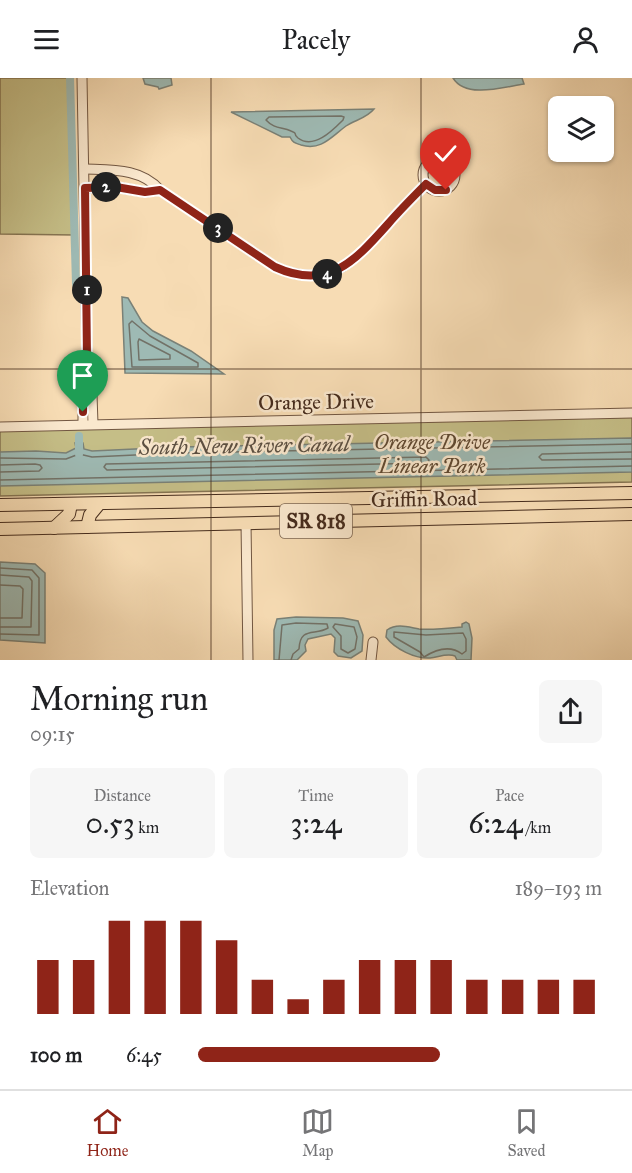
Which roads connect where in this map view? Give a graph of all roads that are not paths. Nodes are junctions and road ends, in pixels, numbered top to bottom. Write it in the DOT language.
graph roads {
  1 [pos="82,78"];
  2 [pos="85,169"];
  3 [pos="426,184"];
  4 [pos="85,188"];
  5 [pos="160,190"];
  6 [pos="632,413"];
  7 [pos="88,424"];
  8 [pos="0,427"];
  9 [pos="632,493"];
  10 [pos="71,504"];
  11 [pos="99,504"];
  12 [pos="0,505"];
  13 [pos="632,514"];
  14 [pos="246,523"];
  15 [pos="87,527"];
  16 [pos="54,528"];
  17 [pos="0,529"];
  18 [pos="373,642"];
  19 [pos="248,660"];
  20 [pos="371,660"];
  1 -- 2 [label="street"];
  2 -- 4 [label="street"];
  2 -- 5 [label="street"];
  3 -- 5 [label="street"];
  4 -- 5 [label="street"];
  4 -- 7 [label="street"];
  6 -- 7 [label="street, Orange Drive"];
  7 -- 8 [label="street, Orange Drive"];
  9 -- 11 [label="main road, Griffin Road / SR 818"];
  10 -- 11 [label="main road, Griffin Road / SR 818"];
  10 -- 12 [label="main road, Griffin Road / SR 818"];
  10 -- 16 [label="main road"];
  11 -- 15 [label="main road"];
  13 -- 14 [label="main road, Griffin Road / SR 818"];
  14 -- 15 [label="main road, Griffin Road / SR 818"];
  14 -- 19 [label="street"];
  15 -- 16 [label="main road, Griffin Road / SR 818"];
  16 -- 17 [label="main road, Griffin Road / SR 818"];
  18 -- 20 [label="street"];
}
